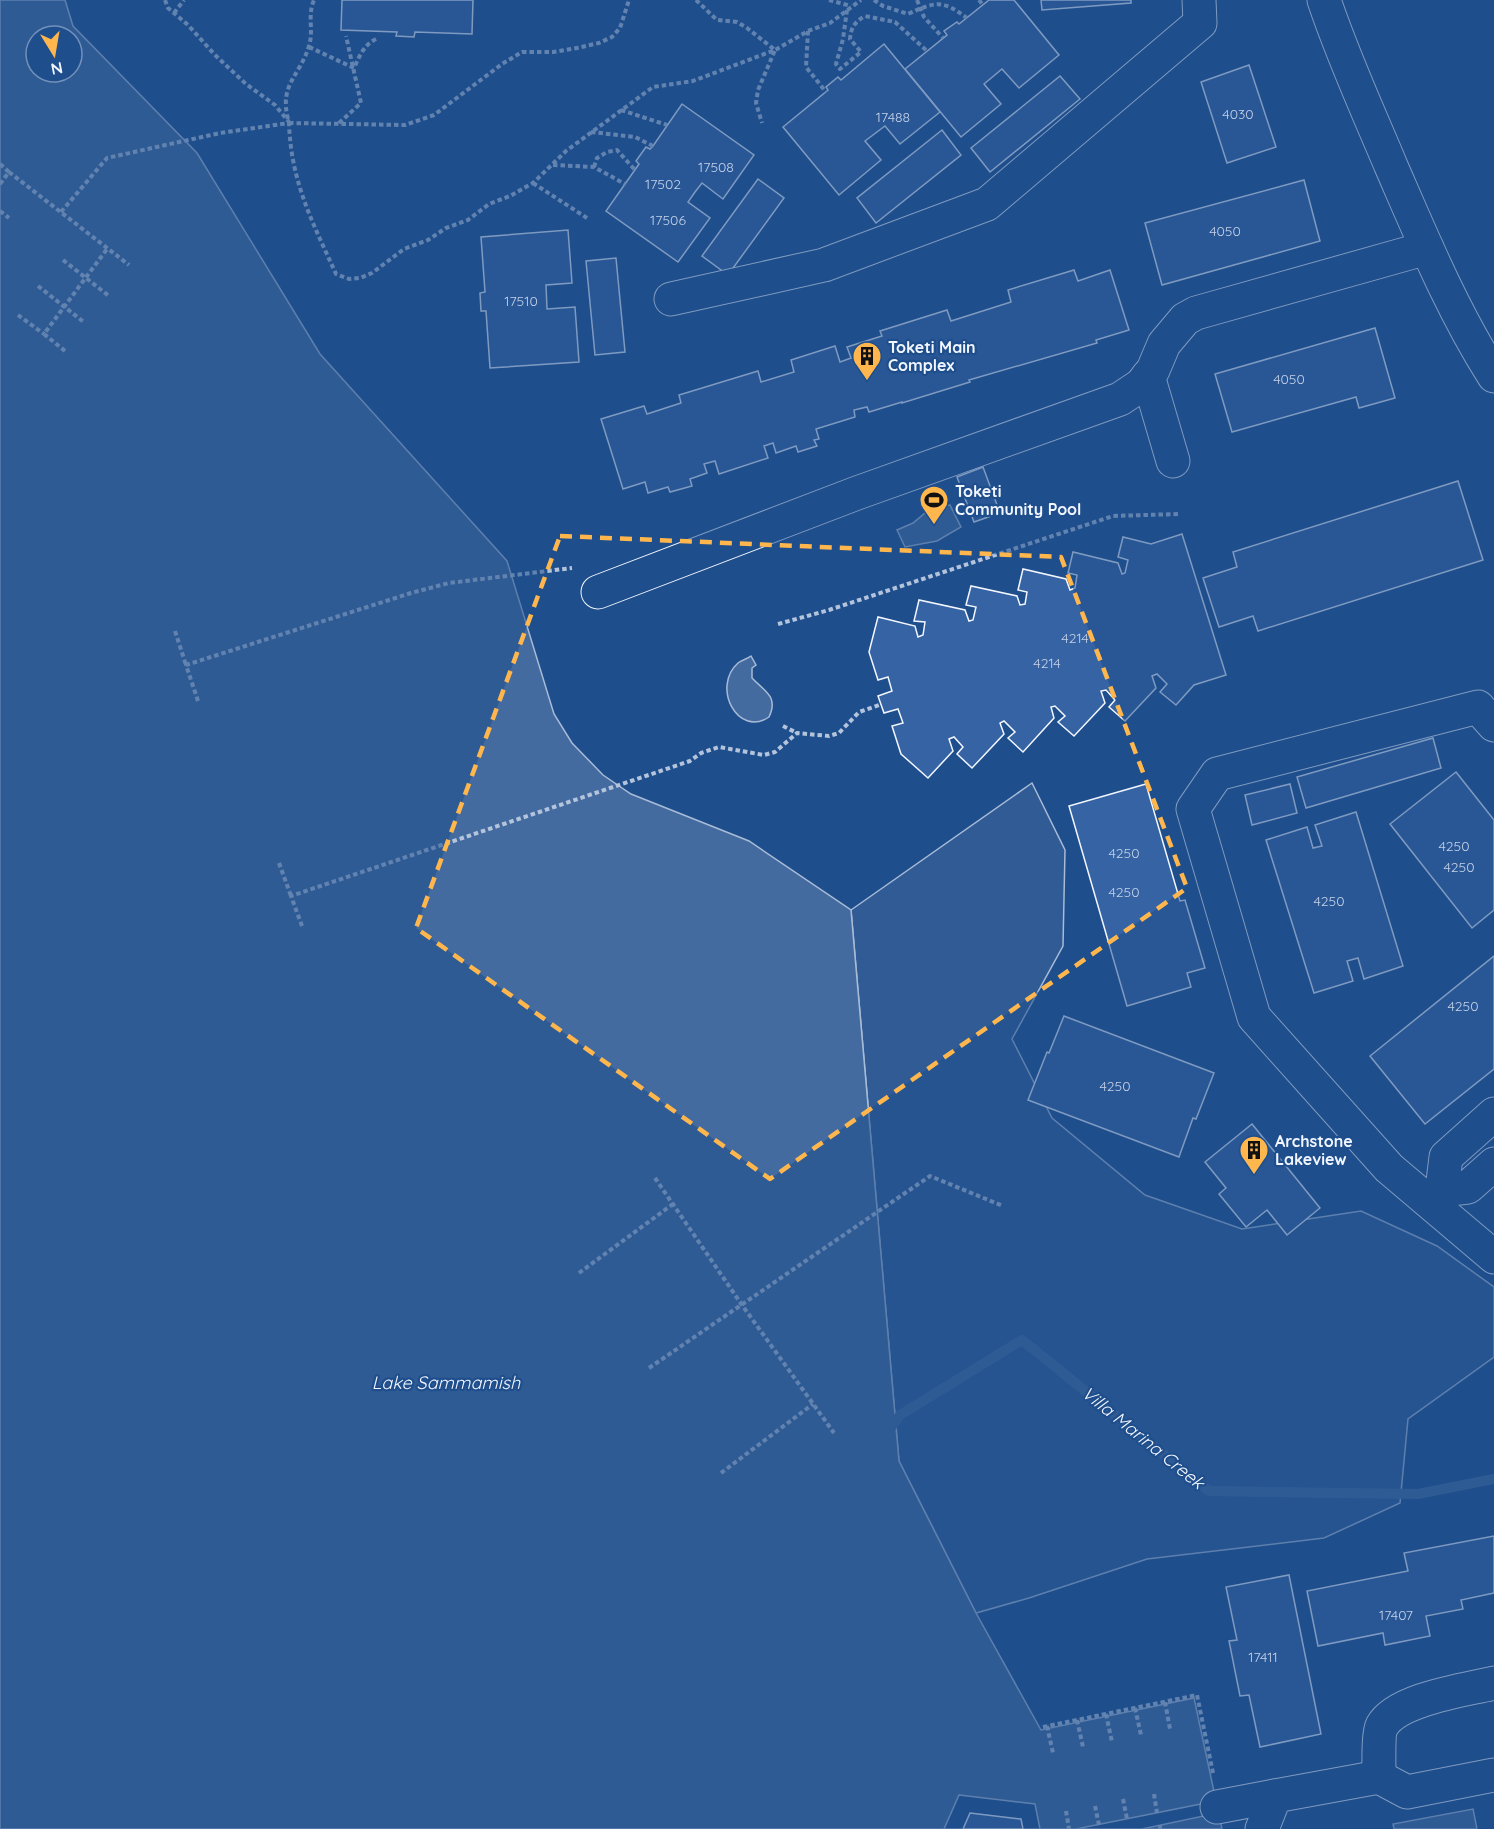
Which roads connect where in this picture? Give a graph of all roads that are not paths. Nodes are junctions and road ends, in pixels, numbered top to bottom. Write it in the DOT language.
graph roads {
  1 [pos="1199,0"];
  2 [pos="1324,0"];
  3 [pos="1426,248"];
  4 [pos="671,300"];
  5 [pos="1148,376"];
  6 [pos="1494,376"];
  7 [pos="1173,461"];
  8 [pos="598,592"];
  9 [pos="1494,724"];
  10 [pos="1494,1114"];
  11 [pos="1494,1164"];
  12 [pos="1436,1197"];
  13 [pos="1494,1257"];
  14 [pos="1494,1683"];
  15 [pos="1494,1774"];
  16 [pos="1379,1778"];
  17 [pos="1216,1796"];
  18 [pos="1275,1796"];
  19 [pos="1262,1829"];
  1 -- 4 [label="main road"];
  2 -- 3 [label="main road"];
  3 -- 5 [label="main road"];
  3 -- 6 [label="main road"];
  5 -- 7 [label="main road"];
  5 -- 8 [label="main road"];
  9 -- 12 [label="main road"];
  10 -- 12 [label="main road"];
  11 -- 12 [label="main road"];
  12 -- 13 [label="main road"];
  14 -- 16 [label="main road"];
  15 -- 16 [label="main road"];
  16 -- 18 [label="main road"];
  17 -- 18 [label="main road"];
  18 -- 19 [label="main road"];
}
